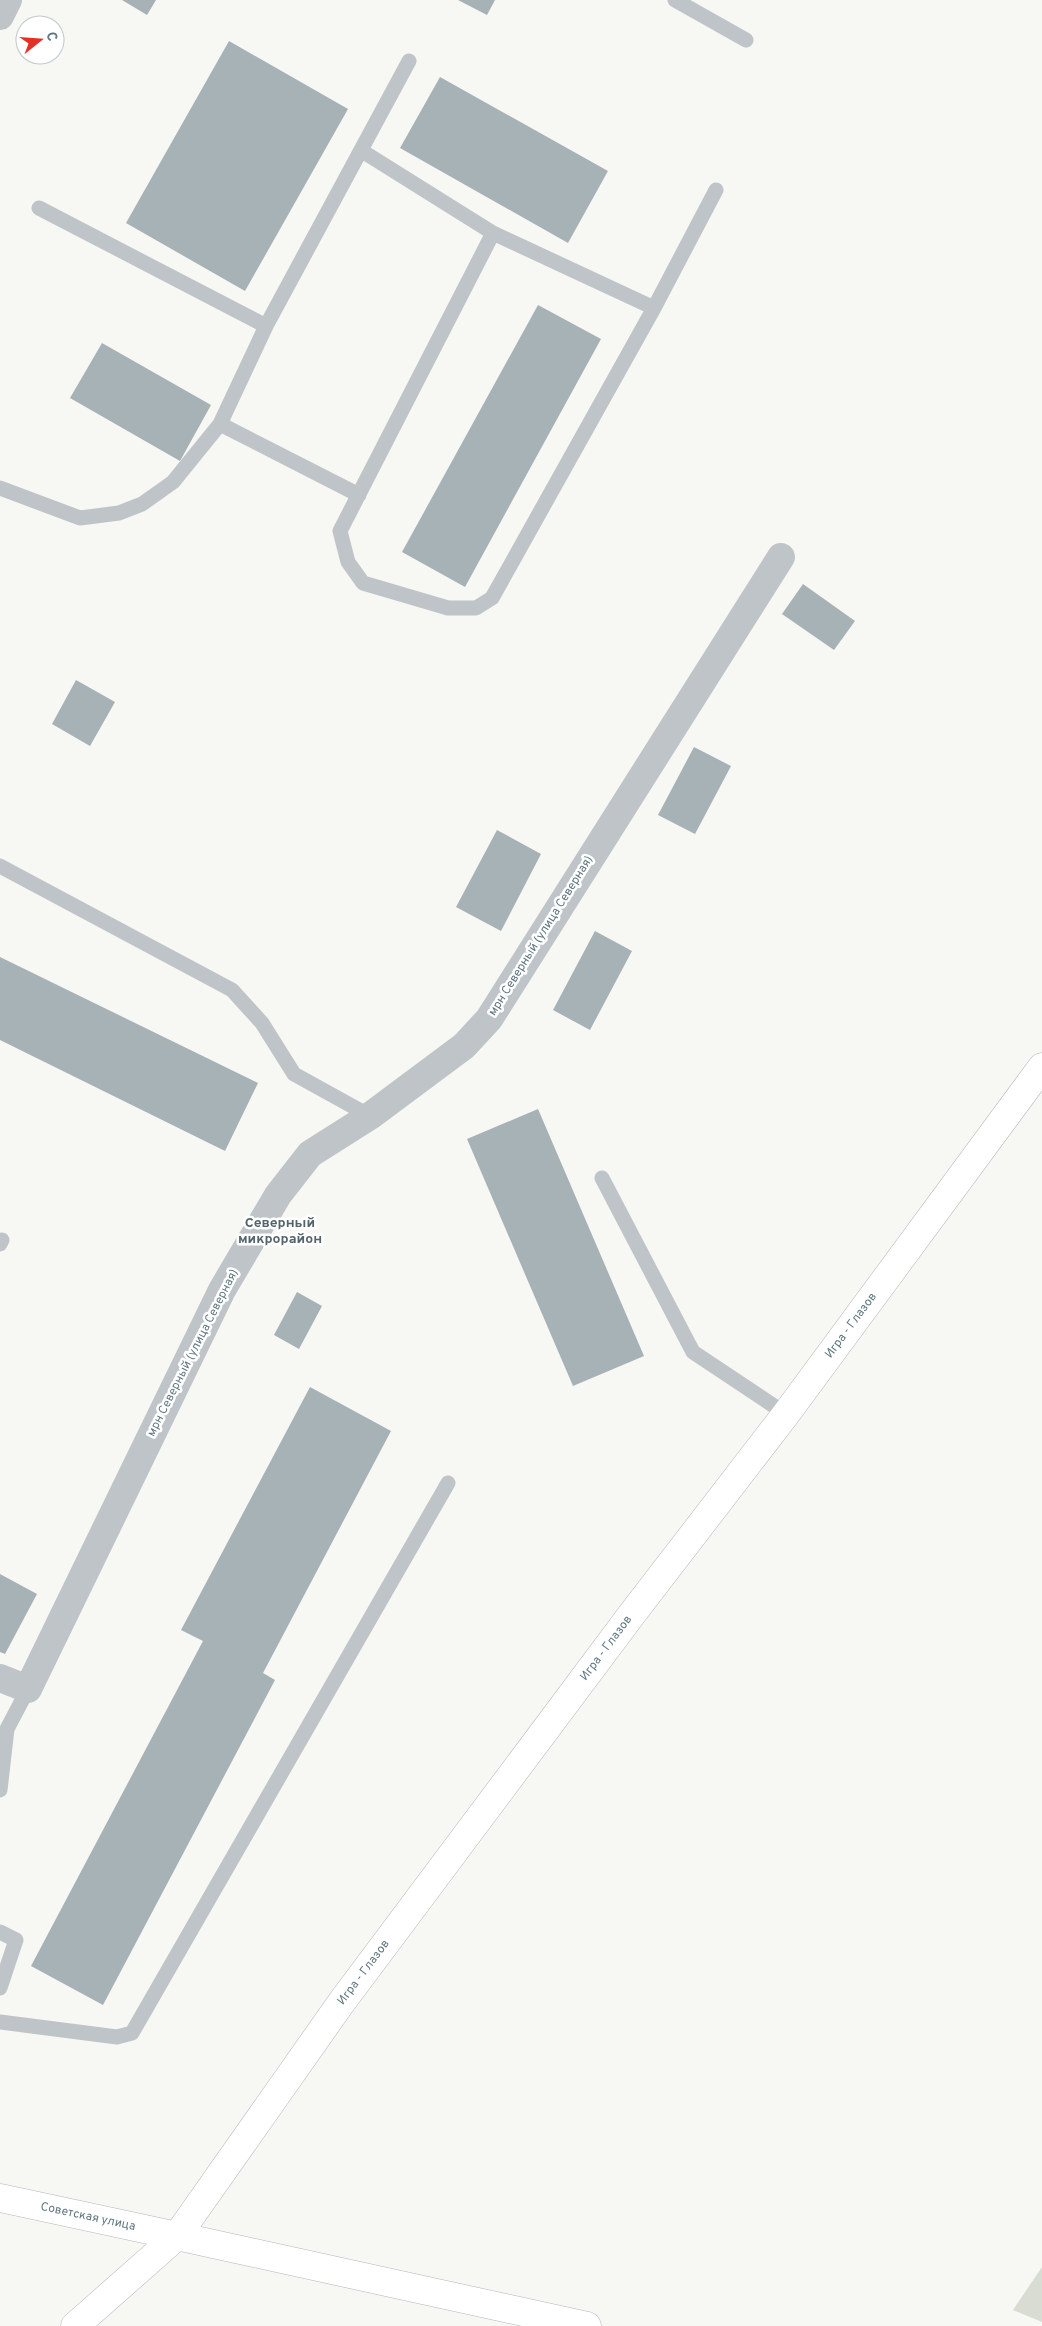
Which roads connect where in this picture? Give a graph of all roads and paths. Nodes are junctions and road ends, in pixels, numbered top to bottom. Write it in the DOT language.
graph roads {
  1 [pos="8,0"];
  2 [pos="675,0"];
  3 [pos="0,16"];
  4 [pos="746,40"];
  5 [pos="409,61"];
  6 [pos="362,151"];
  7 [pos="716,190"];
  8 [pos="39,208"];
  9 [pos="493,232"];
  10 [pos="654,308"];
  11 [pos="266,326"];
  12 [pos="220,424"];
  13 [pos="0,488"];
  14 [pos="359,494"];
  15 [pos="781,556"];
  16 [pos="0,866"];
  17 [pos="1042,1066"];
  18 [pos="370,1116"];
  19 [pos="602,1178"];
  20 [pos="786,1414"];
  21 [pos="448,1482"];
  22 [pos="0,1678"];
  23 [pos="28,1690"];
  24 [pos="0,1790"];
  25 [pos="0,1932"];
  26 [pos="0,1988"];
  27 [pos="0,2022"];
  28 [pos="0,2198"];
  29 [pos="176,2236"];
  30 [pos="74,2326"];
  31 [pos="587,2326"];
  1 -- 3 [label="street"];
  2 -- 4 [label="lane"];
  5 -- 6 [label="lane"];
  6 -- 9 [label="lane"];
  6 -- 11 [label="lane"];
  7 -- 10 [label="lane"];
  8 -- 11 [label="lane"];
  9 -- 10 [label="lane"];
  9 -- 14 [label="lane"];
  10 -- 14 [label="lane"];
  11 -- 12 [label="lane"];
  12 -- 13 [label="lane"];
  12 -- 14 [label="lane"];
  15 -- 18 [label="street, мрн Северный (улица Северная)"];
  16 -- 18 [label="lane"];
  17 -- 20 [label="main road, Игра - Глазов"];
  18 -- 23 [label="street, мрн Северный (улица Северная)"];
  19 -- 20 [label="lane"];
  20 -- 29 [label="main road, Игра - Глазов"];
  21 -- 27 [label="lane"];
  22 -- 23 [label="street"];
  23 -- 24 [label="lane"];
  25 -- 26 [label="lane"];
  28 -- 29 [label="main road, Советская улица"];
  29 -- 30 [label="main road, Игра - Глазов"];
  29 -- 31 [label="main road, Советская улица"];
}
